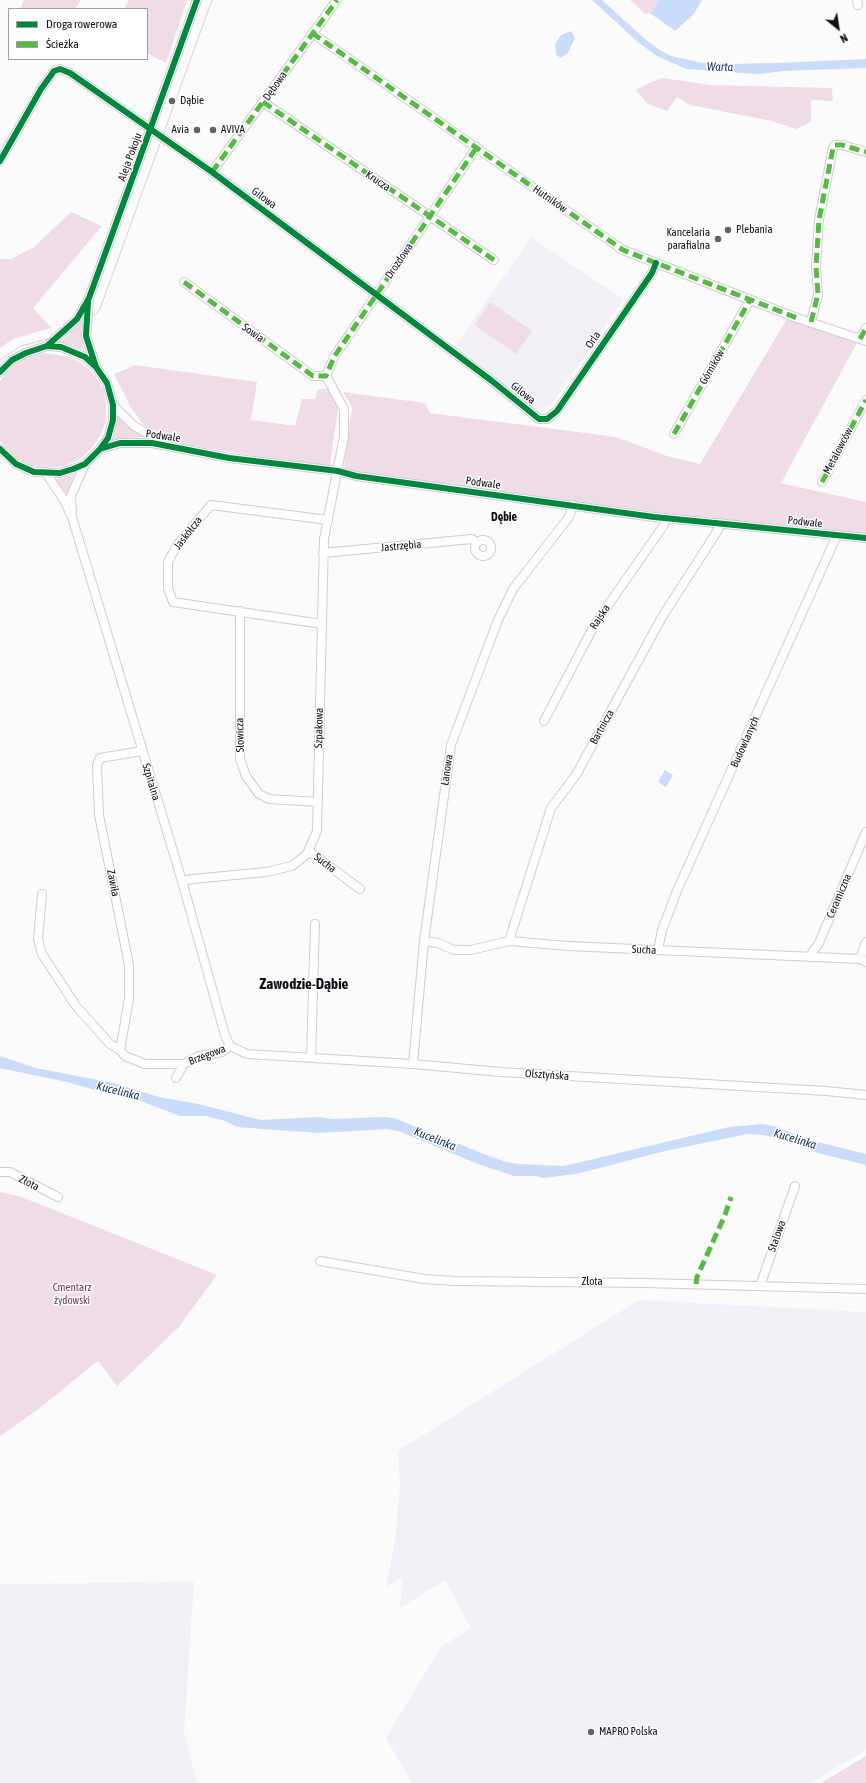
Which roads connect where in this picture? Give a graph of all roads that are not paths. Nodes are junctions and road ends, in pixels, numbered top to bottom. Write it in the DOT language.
graph roads {
  1 [pos="197,0"];
  2 [pos="337,0"];
  3 [pos="312,33"];
  4 [pos="263,102"];
  5 [pos="150,129"];
  6 [pos="477,147"];
  7 [pos="866,152"];
  8 [pos="0,161"];
  9 [pos="212,172"];
  10 [pos="430,216"];
  11 [pos="494,260"];
  12 [pos="656,263"];
  13 [pos="184,282"];
  14 [pos="376,294"];
  15 [pos="89,298"];
  16 [pos="750,300"];
  17 [pos="811,322"];
  18 [pos="866,328"];
  19 [pos="863,340"];
  20 [pos="46,346"];
  21 [pos="96,367"];
  22 [pos="0,372"];
  23 [pos="326,376"];
  24 [pos="866,400"];
  25 [pos="114,405"];
  26 [pos="539,419"];
  27 [pos="674,434"];
  28 [pos="171,446"];
  29 [pos="0,449"];
  30 [pos="100,450"];
  31 [pos="85,464"];
  32 [pos="338,471"];
  33 [pos="46,473"];
  34 [pos="822,482"];
  35 [pos="574,505"];
  36 [pos="72,517"];
  37 [pos="666,518"];
  38 [pos="328,520"];
  39 [pos="720,523"];
  40 [pos="837,535"];
  41 [pos="866,538"];
  42 [pos="477,543"];
  43 [pos="323,553"];
  44 [pos="240,612"];
  45 [pos="322,624"];
  46 [pos="544,721"];
  47 [pos="142,751"];
  48 [pos="318,802"];
  49 [pos="866,832"];
  50 [pos="309,852"];
  51 [pos="182,881"];
  52 [pos="360,889"];
  53 [pos="42,894"];
  54 [pos="315,924"];
  55 [pos="424,941"];
  56 [pos="509,941"];
  57 [pos="866,942"];
  58 [pos="658,950"];
  59 [pos="809,957"];
  60 [pos="863,961"];
  61 [pos="230,1046"];
  62 [pos="120,1050"];
  63 [pos="311,1058"];
  64 [pos="184,1064"];
  65 [pos="413,1064"];
  66 [pos="176,1078"];
  67 [pos="866,1095"];
  68 [pos="0,1172"];
  69 [pos="796,1186"];
  70 [pos="58,1197"];
  71 [pos="320,1261"];
  72 [pos="760,1286"];
  73 [pos="866,1289"];
  1 -- 5 [label="street, Aleja Pokoju"];
  2 -- 3 [label="street, Dębowa"];
  3 -- 4 [label="street, Dębowa"];
  3 -- 6 [label="street, Hutników"];
  4 -- 9 [label="street, Dębowa"];
  4 -- 10 [label="street, Krucza"];
  5 -- 8 [label="street, Gilowa"];
  5 -- 9 [label="street, Gilowa"];
  5 -- 15 [label="street, Aleja Pokoju"];
  6 -- 10 [label="street, Drozdowa"];
  6 -- 12 [label="street, Hutników"];
  7 -- 17 [label="street"];
  9 -- 14 [label="street, Gilowa"];
  10 -- 11 [label="street, Krucza"];
  10 -- 14 [label="street, Drozdowa"];
  12 -- 16 [label="street, Hutników"];
  12 -- 26 [label="street, Orla"];
  13 -- 23 [label="street, Sowia"];
  14 -- 23 [label="street, Drozdowa"];
  14 -- 26 [label="street, Gilowa"];
  15 -- 20 [label="street, Aleja Pokoju"];
  15 -- 21 [label="street, Aleja Pokoju"];
  16 -- 17 [label="street, Hutników"];
  16 -- 27 [label="street, Górników"];
  17 -- 19 [label="street, Hutników"];
  18 -- 19 [label="street, Hutników"];
  20 -- 21 [label="street"];
  20 -- 22 [label="street"];
  21 -- 25 [label="street"];
  23 -- 32 [label="street, Szpakowa"];
  24 -- 34 [label="street, Metalowców"];
  25 -- 28 [label="street, Podwale"];
  25 -- 30 [label="street"];
  28 -- 30 [label="street, Podwale"];
  28 -- 32 [label="street, Podwale"];
  29 -- 33 [label="street"];
  30 -- 31 [label="street"];
  31 -- 33 [label="street"];
  31 -- 36 [label="street, Szpitalna"];
  32 -- 35 [label="street, Podwale"];
  32 -- 38 [label="street, Szpakowa"];
  33 -- 36 [label="street, Szpitalna"];
  35 -- 37 [label="street, Podwale"];
  35 -- 55 [label="street, Łanowa"];
  36 -- 47 [label="street, Szpitalna"];
  37 -- 39 [label="street, Podwale"];
  37 -- 46 [label="street, Rajska"];
  38 -- 43 [label="street, Szpakowa"];
  38 -- 44 [label="street, Jaskółcza"];
  39 -- 40 [label="street, Podwale"];
  39 -- 56 [label="street, Bartnicza"];
  40 -- 41 [label="street, Podwale"];
  40 -- 58 [label="street, Budowlanych"];
  42 -- 43 [label="street, Jastrzębia"];
  43 -- 45 [label="street, Szpakowa"];
  44 -- 45 [label="street, Jaskółcza"];
  44 -- 48 [label="street, Słowicza"];
  45 -- 48 [label="street, Szpakowa"];
  47 -- 51 [label="street, Szpitalna"];
  47 -- 62 [label="street, Zawiła"];
  48 -- 50 [label="street, Szpakowa"];
  49 -- 59 [label="street, Ceramiczna"];
  50 -- 51 [label="street, Szpakowa"];
  50 -- 52 [label="street, Sucha"];
  51 -- 61 [label="street, Szpitalna"];
  53 -- 62 [label="street, Brzegowa"];
  54 -- 63 [label="street"];
  55 -- 56 [label="street, Sucha"];
  55 -- 65 [label="street, Łanowa"];
  56 -- 58 [label="street, Sucha"];
  57 -- 60 [label="street"];
  58 -- 59 [label="street, Sucha"];
  59 -- 60 [label="street, Sucha"];
  61 -- 63 [label="street, Olsztyńska"];
  61 -- 64 [label="street, Brzegowa"];
  62 -- 64 [label="street, Brzegowa"];
  63 -- 65 [label="street, Olsztyńska"];
  64 -- 66 [label="street, Brzegowa"];
  65 -- 67 [label="street, Olsztyńska"];
  68 -- 70 [label="street, Złota"];
  69 -- 72 [label="street, Stalowa"];
  71 -- 72 [label="street, Złota"];
  72 -- 73 [label="street, Złota"];
}
